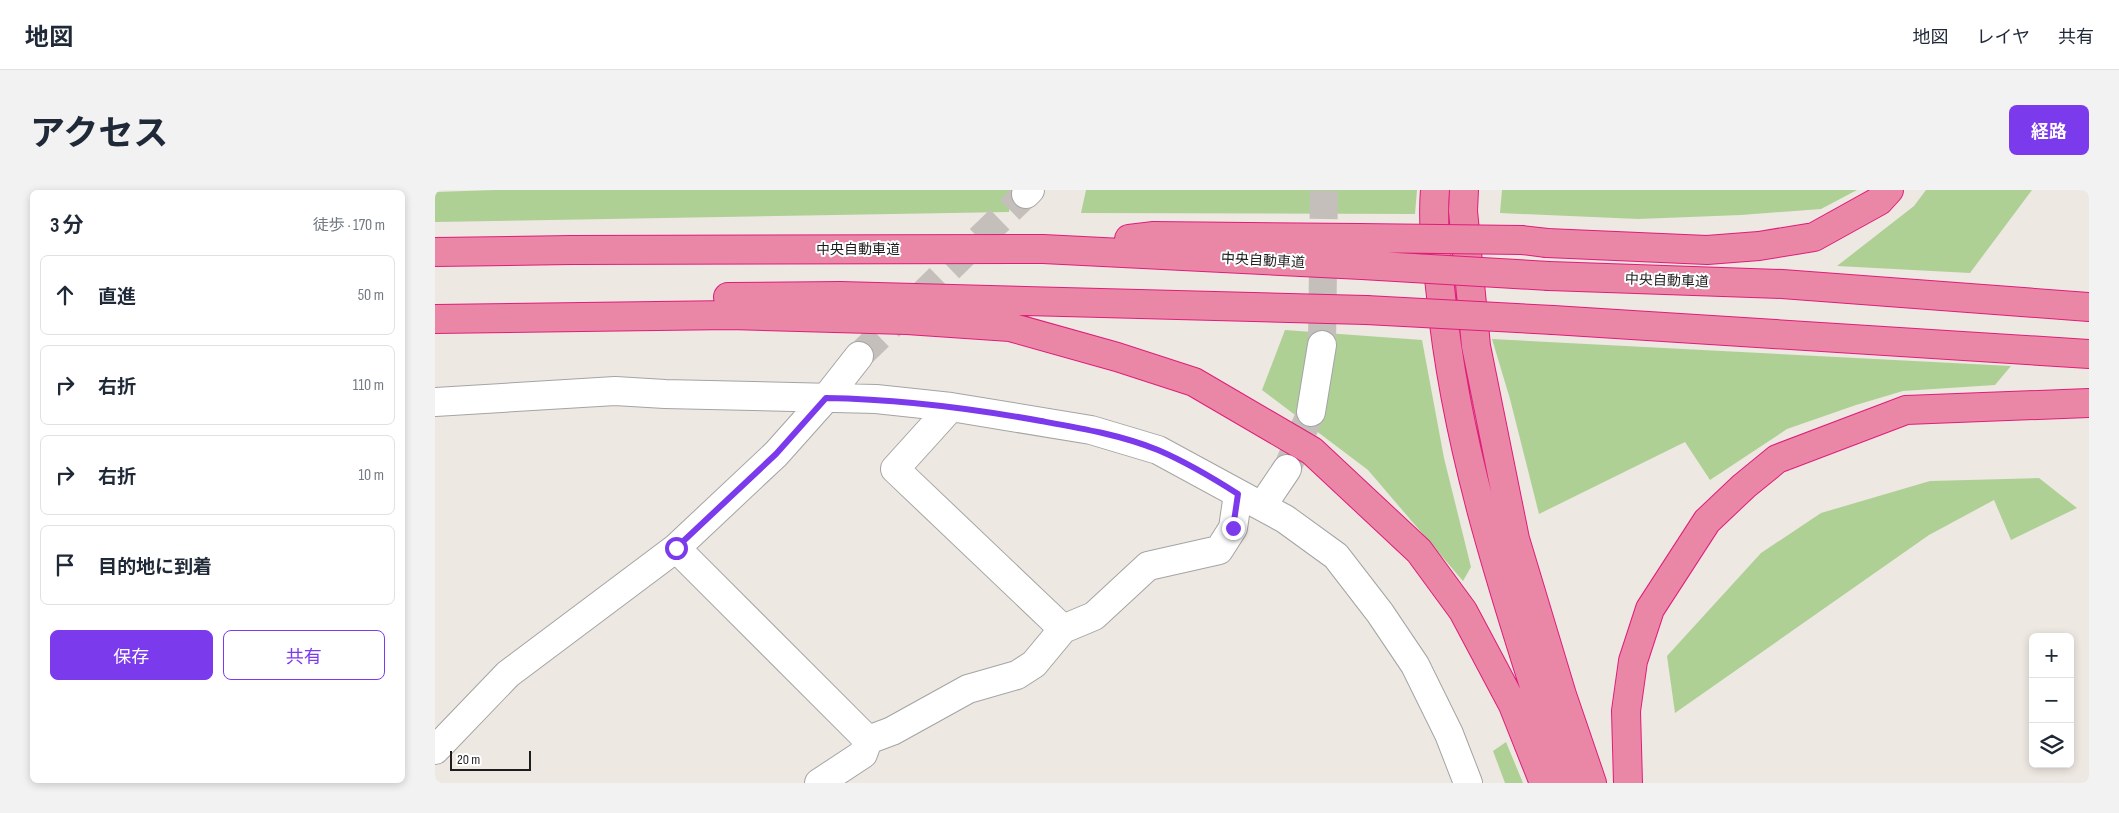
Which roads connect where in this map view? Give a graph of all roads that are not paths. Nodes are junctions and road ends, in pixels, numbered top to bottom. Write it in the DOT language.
graph roads {
  1 [pos="1435,190"];
  2 [pos="1464,190"];
  3 [pos="1889,190"];
  4 [pos="1043,249"];
  5 [pos="435,252"];
  6 [pos="435,302"];
  7 [pos="2089,307"];
  8 [pos="435,319"];
  9 [pos="1322,344"];
  10 [pos="2089,354"];
  11 [pos="859,356"];
  12 [pos="826,398"];
  13 [pos="435,402"];
  14 [pos="2089,404"];
  15 [pos="951,407"];
  16 [pos="1311,412"];
  17 [pos="1287,469"];
  18 [pos="1238,494"];
  19 [pos="1263,506"];
  20 [pos="676,548"];
  21 [pos="1063,629"];
  22 [pos="868,740"];
  23 [pos="435,750"];
  24 [pos="819,783"];
  25 [pos="1468,783"];
  26 [pos="1544,783"];
  27 [pos="1565,783"];
  28 [pos="1592,783"];
  29 [pos="1628,783"];
  1 -- 27 [label="highway"];
  2 -- 28 [label="highway"];
  3 -- 4 [label="highway, bridge"];
  4 -- 5 [label="highway, 中央自動車道"];
  4 -- 7 [label="highway, 中央自動車道, bridge"];
  6 -- 10 [label="highway, bridge"];
  8 -- 26 [label="highway"];
  9 -- 16 [label="street"];
  11 -- 12 [label="street"];
  12 -- 13 [label="street"];
  12 -- 15 [label="street"];
  12 -- 20 [label="street"];
  14 -- 29 [label="highway"];
  15 -- 18 [label="street"];
  15 -- 21 [label="street"];
  17 -- 19 [label="street"];
  18 -- 19 [label="street"];
  18 -- 21 [label="street"];
  19 -- 25 [label="street"];
  20 -- 22 [label="street"];
  20 -- 23 [label="street"];
  21 -- 22 [label="street"];
  22 -- 24 [label="street"];
}
